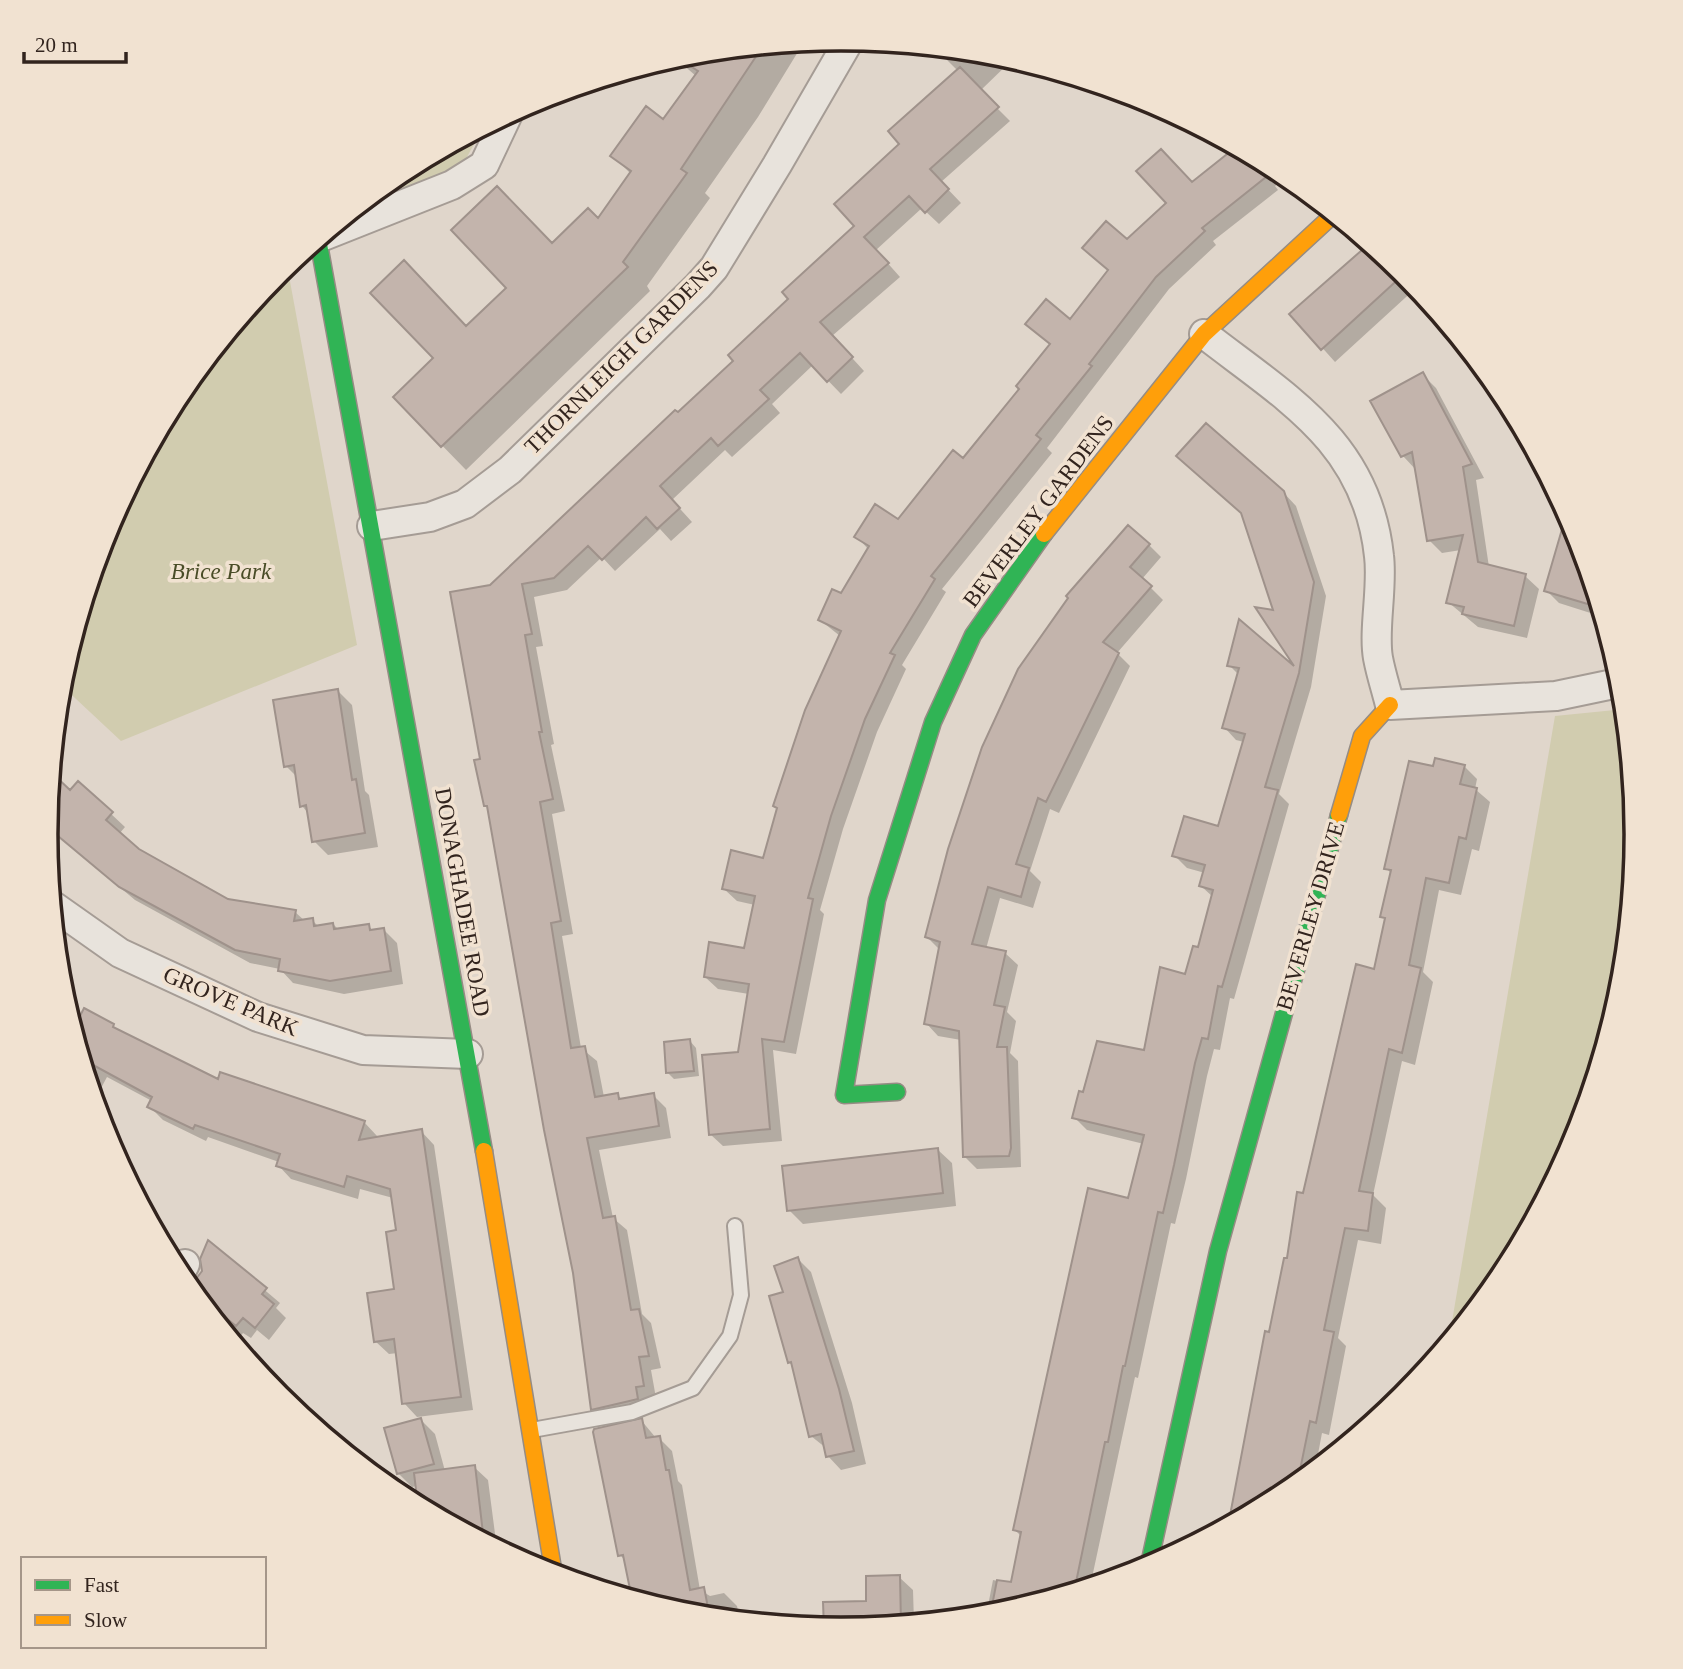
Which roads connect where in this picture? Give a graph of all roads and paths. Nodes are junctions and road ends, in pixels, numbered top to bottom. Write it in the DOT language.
graph roads {
  1 [pos="843,51"];
  2 [pos="501,129"];
  3 [pos="1328,220"];
  4 [pos="347,227"];
  5 [pos="321,249"];
  6 [pos="1204,334"];
  7 [pos="372,526"];
  8 [pos="1610,684"];
  9 [pos="1390,705"];
  10 [pos="62,912"];
  11 [pos="468,1054"];
  12 [pos="897,1092"];
  13 [pos="736,1226"];
  14 [pos="532,1430"];
  15 [pos="1151,1554"];
  16 [pos="552,1563"];
  1 -- 7 [label="street, THORNLEIGH GARDENS"];
  2 -- 4 [label="street"];
  3 -- 6 [label="street, BEVERLEY GARDENS"];
  5 -- 7 [label="street, DONAGHADEE ROAD"];
  6 -- 9 [label="street"];
  6 -- 12 [label="street, BEVERLEY GARDENS"];
  7 -- 11 [label="street, DONAGHADEE ROAD"];
  8 -- 9 [label="street"];
  9 -- 15 [label="street, BEVERLEY DRIVE"];
  10 -- 11 [label="street, GROVE PARK"];
  11 -- 14 [label="street, DONAGHADEE ROAD"];
  13 -- 14 [label="lane"];
  14 -- 16 [label="street, DONAGHADEE ROAD"];
}
